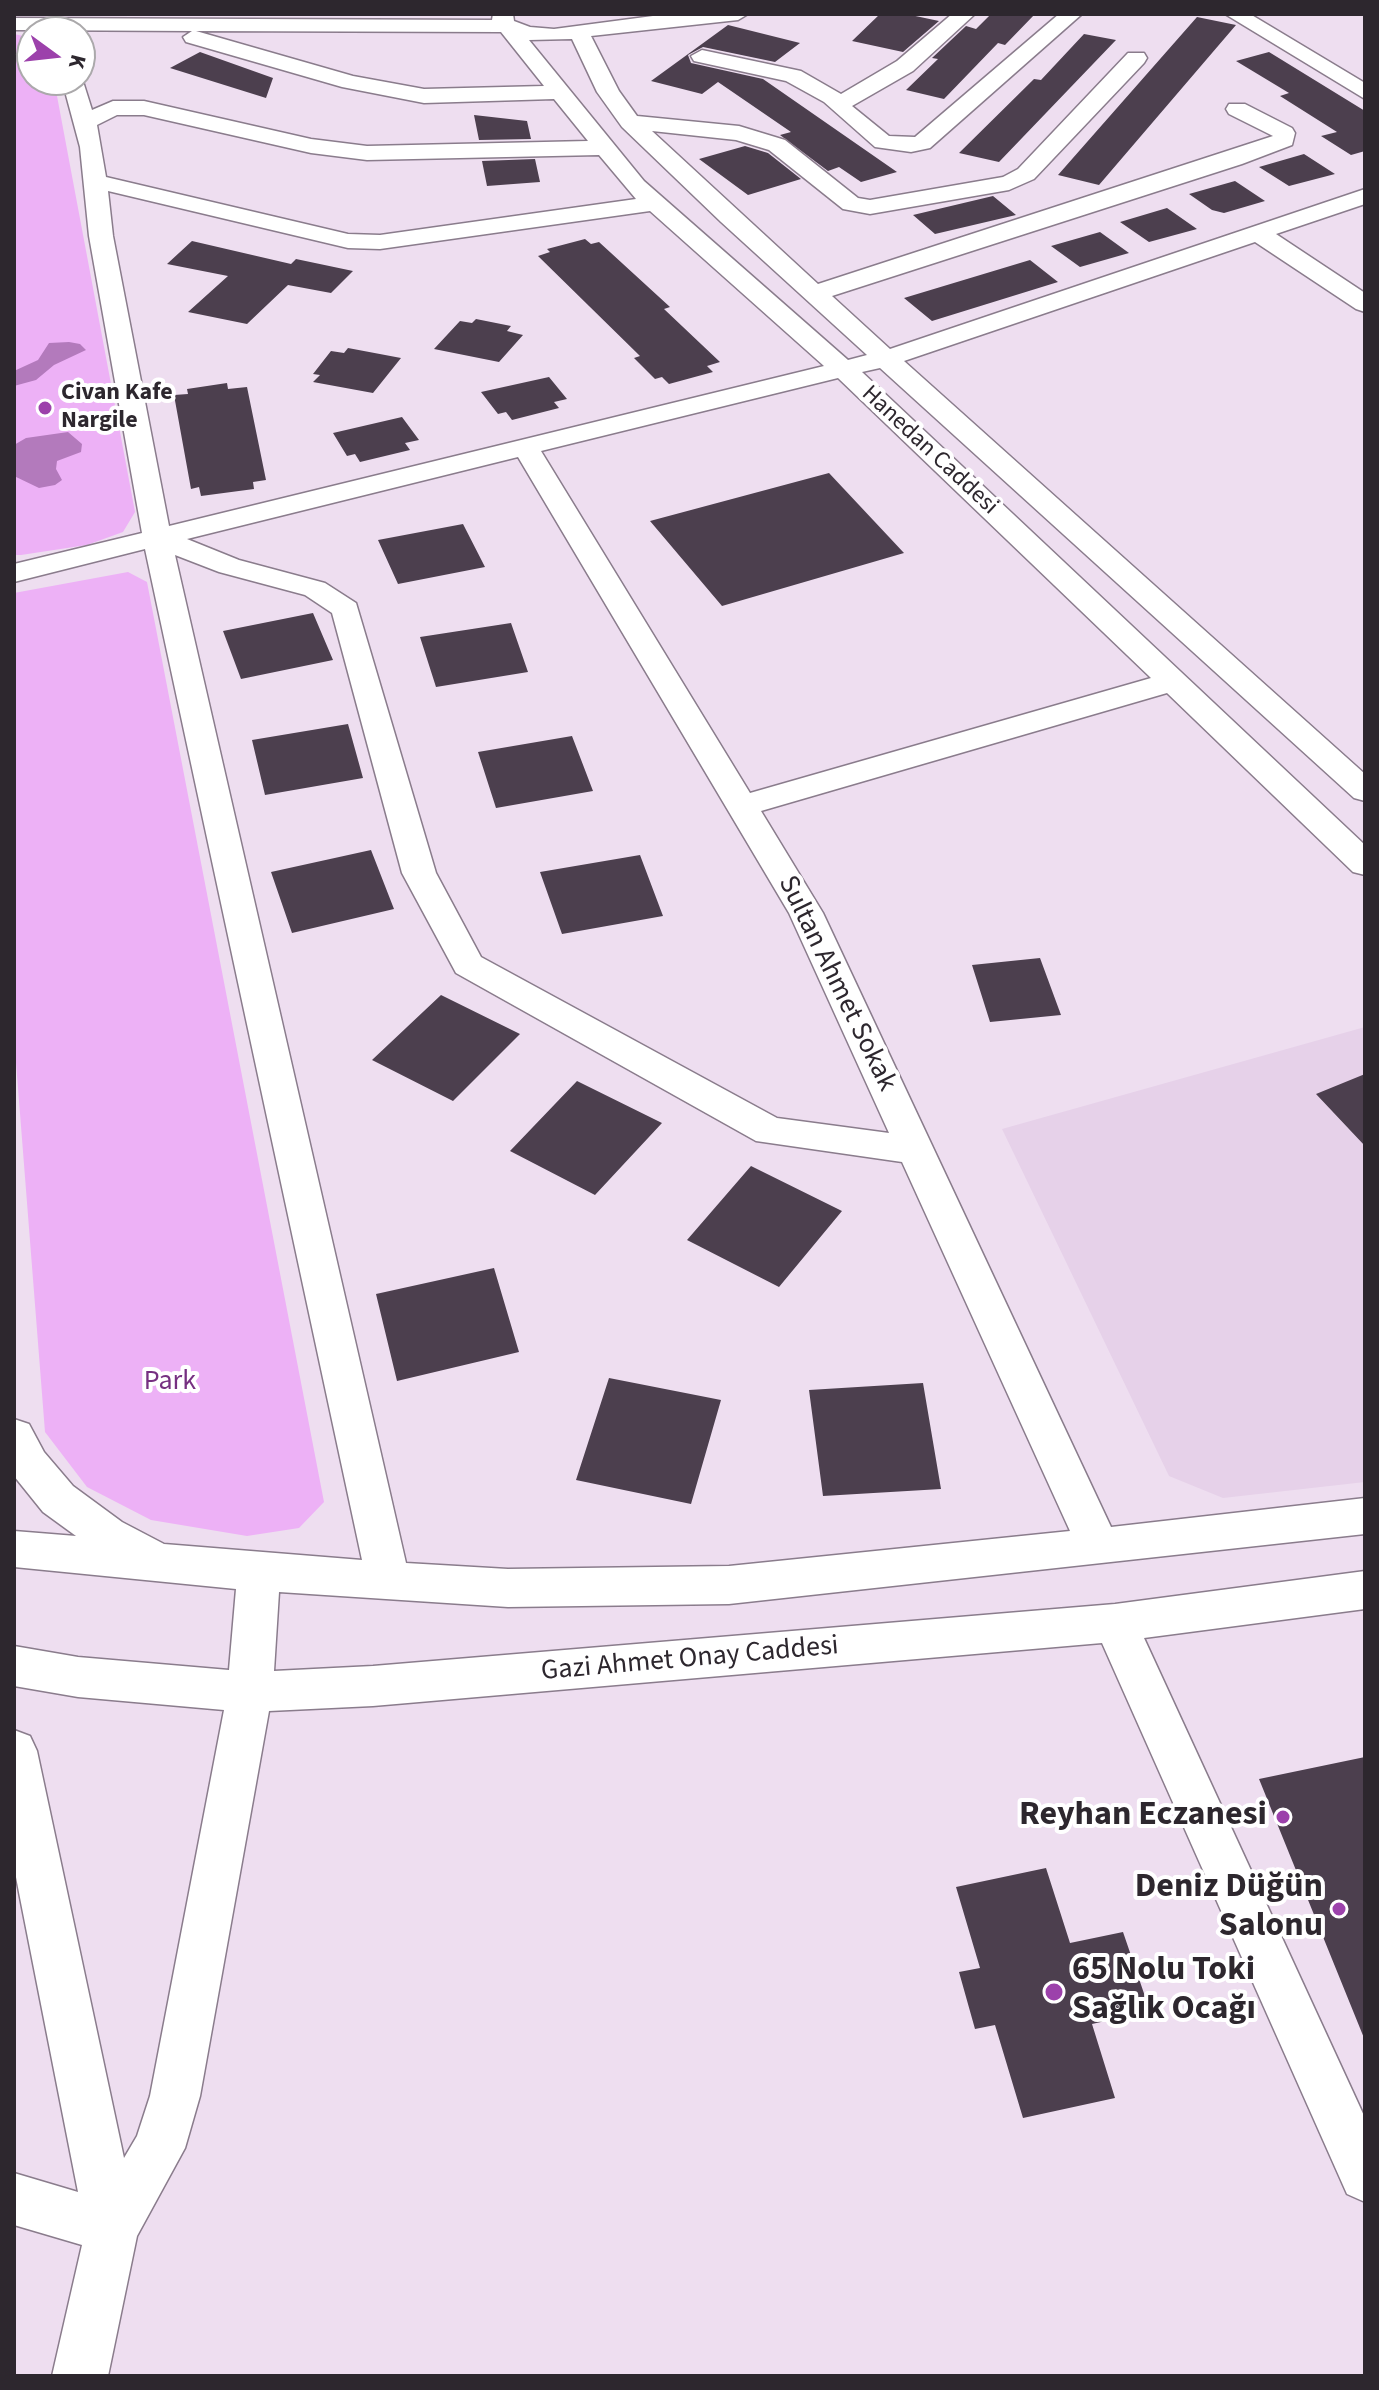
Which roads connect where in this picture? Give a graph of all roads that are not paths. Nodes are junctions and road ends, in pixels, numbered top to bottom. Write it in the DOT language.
graph roads {
  1 [pos="738,14"];
  2 [pos="965,14"];
  3 [pos="1072,14"];
  4 [pos="1235,14"];
  5 [pos="505,20"];
  6 [pos="586,22"];
  7 [pos="161,26"];
  8 [pos="96,27"];
  9 [pos="702,56"];
  10 [pos="1136,58"];
  11 [pos="558,92"];
  12 [pos="1365,92"];
  13 [pos="78,96"];
  14 [pos="839,104"];
  15 [pos="1237,109"];
  16 [pos="86,122"];
  17 [pos="630,122"];
  18 [pos="604,148"];
  19 [pos="98,182"];
  20 [pos="1365,196"];
  21 [pos="655,203"];
  22 [pos="1258,233"];
  23 [pos="816,293"];
  24 [pos="1365,304"];
  25 [pos="888,358"];
  26 [pos="843,369"];
  27 [pos="525,447"];
  28 [pos="157,537"];
  29 [pos="14,573"];
  30 [pos="1172,682"];
  31 [pos="1365,791"];
  32 [pos="741,806"];
  33 [pos="1365,864"];
  34 [pos="916,1150"];
  35 [pos="14,1436"];
  36 [pos="1365,1516"];
  37 [pos="1099,1547"];
  38 [pos="14,1549"];
  39 [pos="161,1563"];
  40 [pos="259,1572"];
  41 [pos="388,1581"];
  42 [pos="1365,1590"];
  43 [pos="1115,1623"];
  44 [pos="14,1666"];
  45 [pos="250,1692"];
  46 [pos="14,1751"];
  47 [pos="1365,2176"];
  48 [pos="14,2199"];
  49 [pos="112,2228"];
  50 [pos="80,2376"];
  1 -- 6 [label="street"];
  2 -- 14 [label="street"];
  3 -- 14 [label="street"];
  4 -- 12 [label="street"];
  5 -- 6 [label="street"];
  5 -- 7 [label="street"];
  5 -- 11 [label="street, Hanedan Caddesi"];
  6 -- 17 [label="street, Hanedan Caddesi"];
  7 -- 8 [label="street"];
  7 -- 11 [label="street"];
  9 -- 14 [label="street"];
  10 -- 17 [label="street"];
  11 -- 18 [label="street, Hanedan Caddesi"];
  13 -- 16 [label="street"];
  15 -- 23 [label="street"];
  16 -- 18 [label="street"];
  16 -- 19 [label="street"];
  17 -- 23 [label="street, Hanedan Caddesi"];
  18 -- 21 [label="street, Hanedan Caddesi"];
  19 -- 21 [label="street"];
  19 -- 28 [label="street"];
  20 -- 22 [label="street"];
  21 -- 26 [label="street, Hanedan Caddesi"];
  22 -- 24 [label="street"];
  22 -- 25 [label="street"];
  23 -- 25 [label="street, Hanedan Caddesi"];
  25 -- 26 [label="street"];
  25 -- 31 [label="street, Hanedan Caddesi"];
  26 -- 27 [label="street"];
  26 -- 30 [label="street, Hanedan Caddesi"];
  27 -- 28 [label="street"];
  27 -- 32 [label="street, Sultan Ahmet Sokak"];
  28 -- 29 [label="street"];
  28 -- 34 [label="street"];
  28 -- 41 [label="street"];
  30 -- 32 [label="street"];
  30 -- 33 [label="street, Hanedan Caddesi"];
  32 -- 34 [label="street, Sultan Ahmet Sokak"];
  34 -- 37 [label="street, Sultan Ahmet Sokak"];
  35 -- 39 [label="street"];
  36 -- 37 [label="street"];
  37 -- 41 [label="street"];
  38 -- 39 [label="street"];
  39 -- 40 [label="street"];
  40 -- 41 [label="street"];
  40 -- 45 [label="street"];
  42 -- 43 [label="street, Gazi Ahmet Onay Caddesi"];
  43 -- 45 [label="street, Gazi Ahmet Onay Caddesi"];
  43 -- 47 [label="street"];
  44 -- 45 [label="street, Gazi Ahmet Onay Caddesi"];
  45 -- 49 [label="street"];
  46 -- 49 [label="street"];
  48 -- 49 [label="street"];
  49 -- 50 [label="street"];
}
